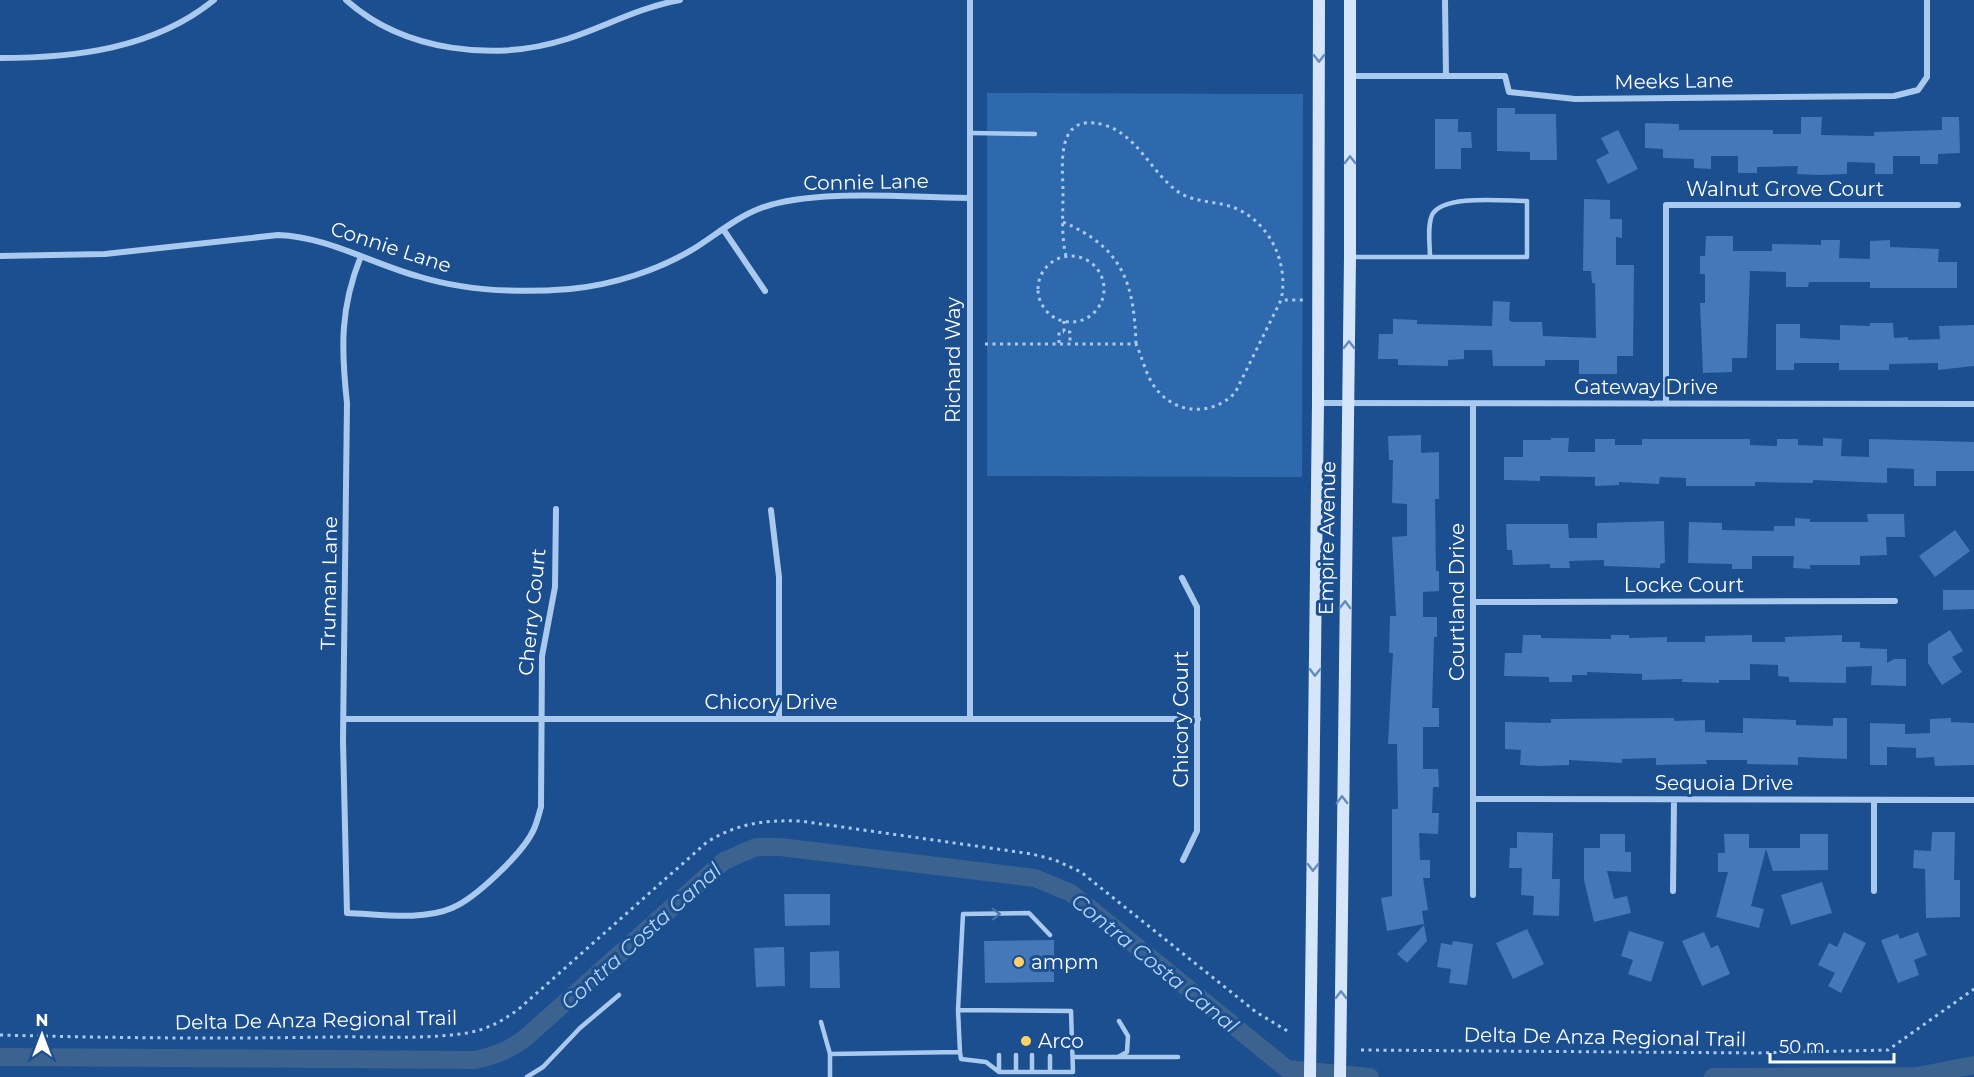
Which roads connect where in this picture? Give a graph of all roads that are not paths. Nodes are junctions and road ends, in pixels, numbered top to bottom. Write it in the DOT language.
graph roads {
  1 [pos="213,0"];
  2 [pos="346,0"];
  3 [pos="680,0"];
  4 [pos="970,0"];
  5 [pos="1319,0"];
  6 [pos="1350,0"];
  7 [pos="1445,0"];
  8 [pos="1927,0"];
  9 [pos="0,58"];
  10 [pos="1350,76"];
  11 [pos="1446,76"];
  12 [pos="970,133"];
  13 [pos="1035,134"];
  14 [pos="970,198"];
  15 [pos="1958,205"];
  16 [pos="723,229"];
  17 [pos="0,256"];
  18 [pos="361,256"];
  19 [pos="1350,257"];
  20 [pos="1430,257"];
  21 [pos="765,291"];
  22 [pos="1318,404"];
  23 [pos="1349,404"];
  24 [pos="1473,404"];
  25 [pos="1666,404"];
  26 [pos="1974,404"];
  27 [pos="556,509"];
  28 [pos="771,510"];
  29 [pos="1182,578"];
  30 [pos="1895,601"];
  31 [pos="1474,602"];
  32 [pos="344,719"];
  33 [pos="541,719"];
  34 [pos="779,719"];
  35 [pos="970,719"];
  36 [pos="1198,719"];
  37 [pos="1475,799"];
  38 [pos="1674,800"];
  39 [pos="1874,800"];
  40 [pos="1974,800"];
  41 [pos="1183,860"];
  42 [pos="1673,891"];
  43 [pos="1874,891"];
  44 [pos="1473,895"];
  45 [pos="347,913"];
  46 [pos="1050,935"];
  47 [pos="619,995"];
  48 [pos="987,1009"];
  49 [pos="999,1009"];
  50 [pos="958,1010"];
  51 [pos="987,1016"];
  52 [pos="999,1016"];
  53 [pos="1119,1021"];
  54 [pos="821,1022"];
  55 [pos="960,1052"];
  56 [pos="830,1054"];
  57 [pos="987,1054"];
  58 [pos="999,1055"];
  59 [pos="1016,1055"];
  60 [pos="1032,1055"];
  61 [pos="1050,1056"];
  62 [pos="1073,1057"];
  63 [pos="1178,1057"];
  64 [pos="1118,1058"];
  65 [pos="987,1062"];
  66 [pos="999,1072"];
  67 [pos="1016,1072"];
  68 [pos="1032,1072"];
  69 [pos="1050,1072"];
  70 [pos="1073,1074"];
  71 [pos="527,1077"];
  72 [pos="830,1077"];
  73 [pos="1310,1077"];
  74 [pos="1340,1077"];
  1 -- 9 [label="street"];
  2 -- 3 [label="street"];
  4 -- 12 [label="street, Richard Way"];
  5 -- 22 [label="main road, Empire Avenue, one-way"];
  6 -- 10 [label="main road, Empire Avenue"];
  7 -- 11 [label="street"];
  8 -- 11 [label="street, Meeks Lane"];
  10 -- 11 [label="street, Meeks Lane"];
  19 -- 10 [label="main road, Empire Avenue, one-way"];
  12 -- 13 [label="lane"];
  12 -- 14 [label="street, Richard Way"];
  14 -- 16 [label="street, Connie Lane"];
  14 -- 35 [label="street, Richard Way"];
  15 -- 25 [label="street, Walnut Grove Court"];
  16 -- 18 [label="street, Connie Lane"];
  16 -- 21 [label="street"];
  17 -- 18 [label="street, Connie Lane"];
  18 -- 32 [label="street, Truman Lane"];
  19 -- 20 [label="lane"];
  23 -- 19 [label="main road, Empire Avenue, one-way"];
  20 -- 20 [label="lane"];
  22 -- 23 [label="street, Gateway Drive"];
  22 -- 73 [label="main road, Empire Avenue, one-way"];
  23 -- 24 [label="street, Gateway Drive"];
  74 -- 23 [label="main road, Empire Avenue, one-way"];
  24 -- 25 [label="street, Gateway Drive"];
  24 -- 31 [label="street, Courtland Drive"];
  25 -- 26 [label="street, Gateway Drive"];
  27 -- 33 [label="street, Cherry Court"];
  28 -- 34 [label="street"];
  29 -- 36 [label="street, Chicory Court"];
  30 -- 31 [label="street, Locke Court"];
  31 -- 37 [label="street, Courtland Drive"];
  32 -- 33 [label="street, Chicory Drive"];
  32 -- 45 [label="street, Truman Lane"];
  33 -- 34 [label="street, Chicory Drive"];
  33 -- 45 [label="street, Cherry Court"];
  34 -- 35 [label="street, Chicory Drive"];
  35 -- 36 [label="street, Chicory Drive"];
  36 -- 41 [label="street, Chicory Court"];
  37 -- 38 [label="street, Sequoia Drive"];
  37 -- 44 [label="street, Courtland Drive"];
  38 -- 39 [label="street, Sequoia Drive"];
  38 -- 42 [label="street"];
  39 -- 40 [label="street, Sequoia Drive"];
  39 -- 43 [label="street"];
  50 -- 46 [label="lane, one-way"];
  47 -- 71 [label="lane"];
  48 -- 49 [label="lane"];
  48 -- 50 [label="lane"];
  48 -- 51 [label="lane"];
  49 -- 52 [label="lane"];
  49 -- 62 [label="lane"];
  50 -- 55 [label="lane"];
  53 -- 64 [label="lane"];
  54 -- 56 [label="lane"];
  55 -- 56 [label="lane"];
  55 -- 65 [label="lane"];
  56 -- 72 [label="lane"];
  57 -- 65 [label="lane"];
  58 -- 66 [label="lane"];
  59 -- 67 [label="lane"];
  60 -- 68 [label="lane"];
  61 -- 69 [label="lane"];
  62 -- 64 [label="lane"];
  62 -- 70 [label="lane"];
  63 -- 64 [label="lane"];
  65 -- 66 [label="lane"];
  66 -- 67 [label="lane"];
  67 -- 68 [label="lane"];
  68 -- 69 [label="lane"];
  69 -- 70 [label="lane"];
}
